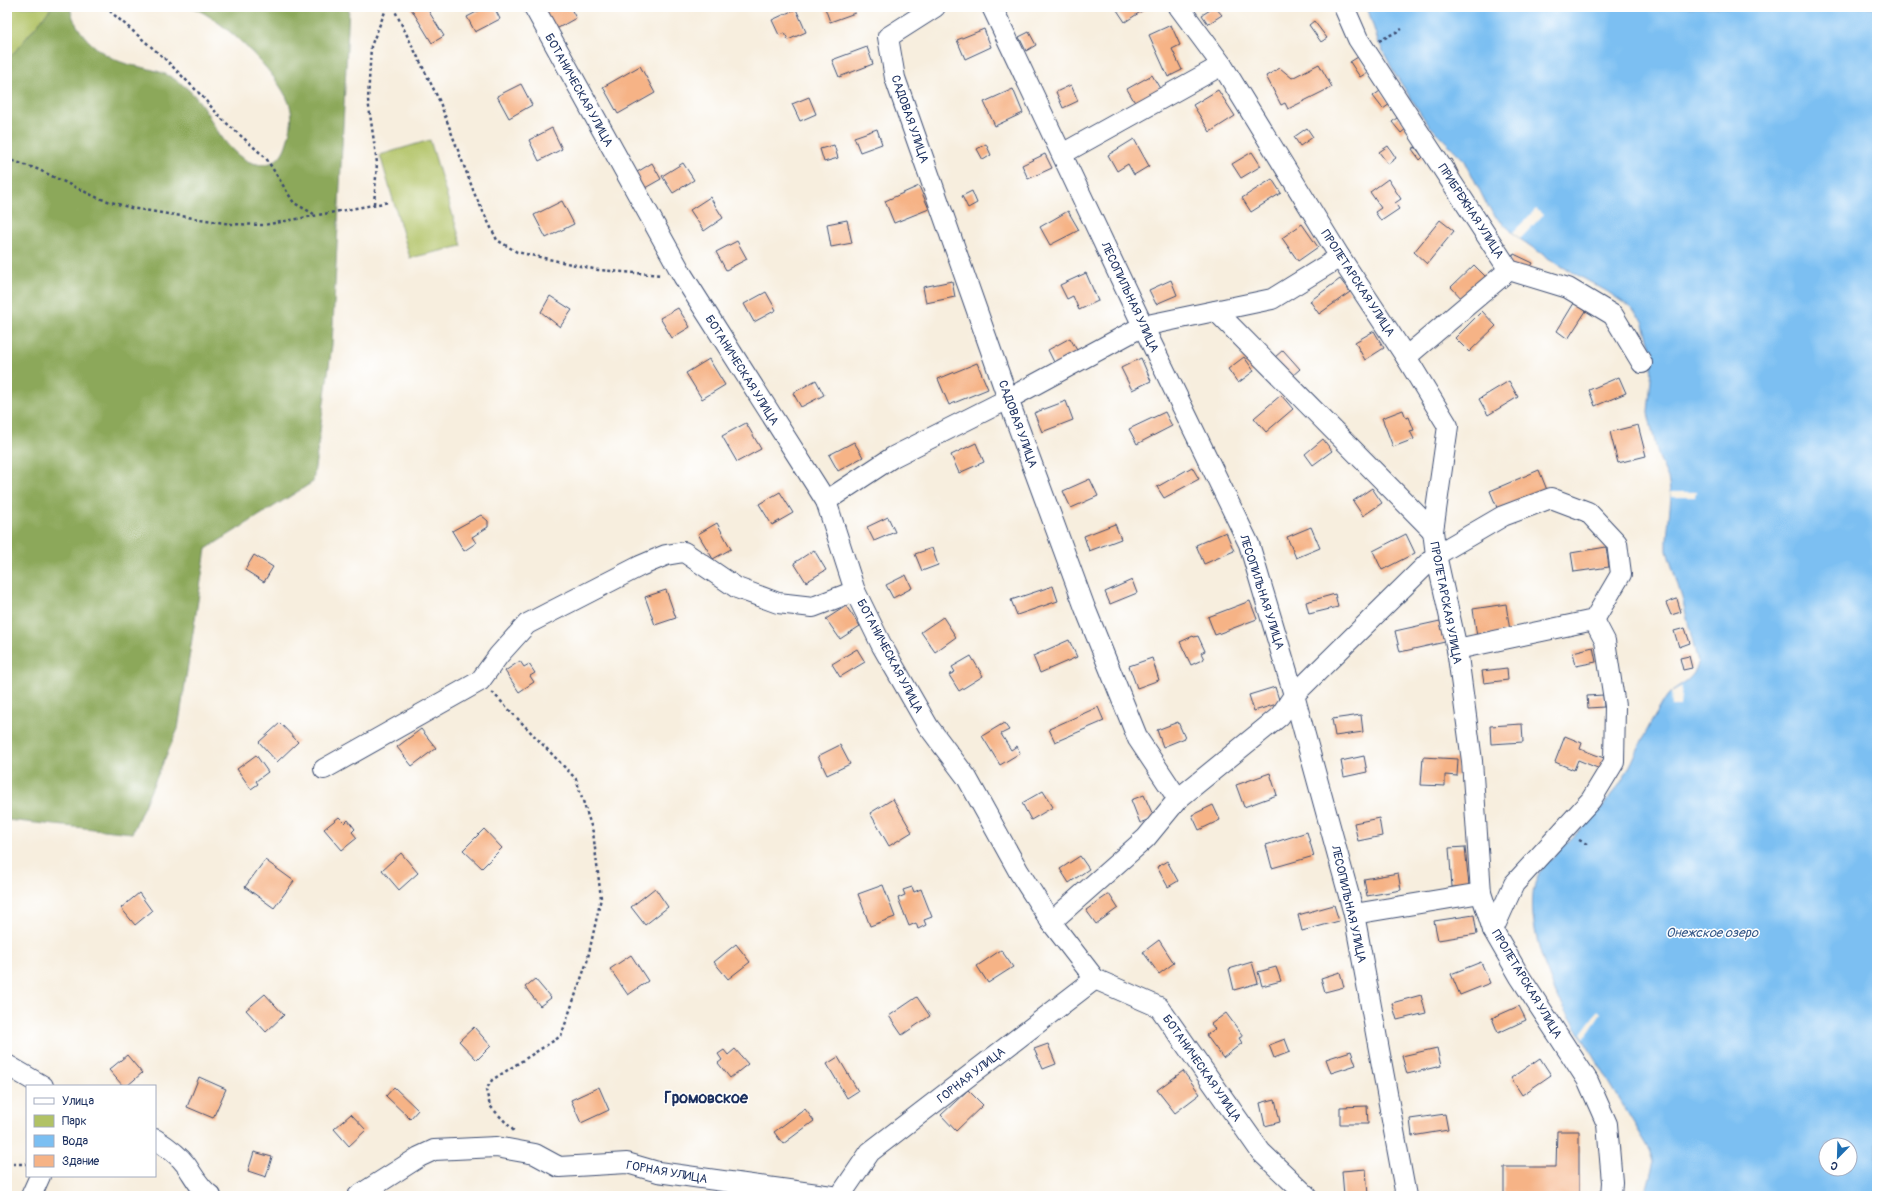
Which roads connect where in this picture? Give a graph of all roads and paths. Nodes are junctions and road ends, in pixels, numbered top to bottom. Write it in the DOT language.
graph roads {
  1 [pos="105,7"];
  2 [pos="387,7"];
  3 [pos="393,7"];
  4 [pos="534,7"];
  5 [pos="935,7"];
  6 [pos="992,7"];
  7 [pos="1179,7"];
  8 [pos="1344,7"];
  9 [pos="1402,29"];
  10 [pos="1378,41"];
  11 [pos="1222,66"];
  12 [pos="1062,154"];
  13 [pos="7,159"];
  14 [pos="388,202"];
  15 [pos="374,204"];
  16 [pos="314,214"];
  17 [pos="1340,257"];
  18 [pos="1509,270"];
  19 [pos="683,276"];
  20 [pos="1216,311"];
  21 [pos="1143,326"];
  22 [pos="1406,357"];
  23 [pos="1642,363"];
  24 [pos="1008,399"];
  25 [pos="826,501"];
  26 [pos="1433,531"];
  27 [pos="1436,555"];
  28 [pos="855,591"];
  29 [pos="1594,620"];
  30 [pos="1457,650"];
  31 [pos="480,681"];
  32 [pos="1294,696"];
  33 [pos="324,769"];
  34 [pos="1178,799"];
  35 [pos="1481,893"];
  36 [pos="1354,914"];
  37 [pos="1051,922"];
  38 [pos="1494,930"];
  39 [pos="1095,980"];
  40 [pos="7,1065"];
  41 [pos="41,1085"];
  42 [pos="515,1133"];
  43 [pos="156,1140"];
  44 [pos="7,1164"];
  45 [pos="26,1164"];
  46 [pos="40,1177"];
  47 [pos="31,1196"];
  48 [pos="211,1196"];
  49 [pos="358,1196"];
  50 [pos="832,1196"];
  51 [pos="840,1196"];
  52 [pos="1307,1196"];
  53 [pos="1406,1196"];
  54 [pos="1611,1196"];
  1 -- 16 [label="path"];
  2 -- 15 [label="path"];
  3 -- 19 [label="path"];
  4 -- 19 [label="street, БОТАНИЧЕСКАЯ УЛИЦА"];
  5 -- 24 [label="street, САДОВАЯ УЛИЦА"];
  6 -- 12 [label="street, ЛЕСОПИЛЬНАЯ УЛИЦА"];
  7 -- 11 [label="street, ПРОЛЕТАРСКАЯ УЛИЦА"];
  8 -- 18 [label="street, ПРИБРЕЖНАЯ УЛИЦА"];
  9 -- 10 [label="path"];
  11 -- 12 [label="street"];
  11 -- 17 [label="street, ПРОЛЕТАРСКАЯ УЛИЦА"];
  12 -- 21 [label="street, ЛЕСОПИЛЬНАЯ УЛИЦА"];
  13 -- 16 [label="path"];
  14 -- 15 [label="path"];
  15 -- 16 [label="path"];
  17 -- 20 [label="street"];
  17 -- 22 [label="street, ПРОЛЕТАРСКАЯ УЛИЦА"];
  18 -- 22 [label="street"];
  18 -- 23 [label="street, ПРИБРЕЖНАЯ УЛИЦА"];
  19 -- 25 [label="street, БОТАНИЧЕСКАЯ УЛИЦА"];
  20 -- 21 [label="street"];
  20 -- 26 [label="street"];
  21 -- 24 [label="street"];
  21 -- 32 [label="street, ЛЕСОПИЛЬНАЯ УЛИЦА"];
  22 -- 26 [label="street, ПРОЛЕТАРСКАЯ УЛИЦА"];
  24 -- 25 [label="street"];
  24 -- 34 [label="street, САДОВАЯ УЛИЦА"];
  25 -- 28 [label="street, БОТАНИЧЕСКАЯ УЛИЦА"];
  26 -- 27 [label="street, ПРОЛЕТАРСКАЯ УЛИЦА"];
  27 -- 29 [label="street"];
  27 -- 30 [label="street, ПРОЛЕТАРСКАЯ УЛИЦА"];
  27 -- 32 [label="street"];
  28 -- 31 [label="street"];
  28 -- 37 [label="street, БОТАНИЧЕСКАЯ УЛИЦА"];
  29 -- 30 [label="street"];
  29 -- 38 [label="street"];
  30 -- 35 [label="street, ПРОЛЕТАРСКАЯ УЛИЦА"];
  31 -- 33 [label="street"];
  31 -- 42 [label="path"];
  32 -- 34 [label="street"];
  32 -- 36 [label="street, ЛЕСОПИЛЬНАЯ УЛИЦА"];
  34 -- 37 [label="street"];
  35 -- 36 [label="street"];
  35 -- 38 [label="street, ПРОЛЕТАРСКАЯ УЛИЦА"];
  36 -- 53 [label="street, ЛЕСОПИЛЬНАЯ УЛИЦА"];
  37 -- 39 [label="street, БОТАНИЧЕСКАЯ УЛИЦА"];
  38 -- 54 [label="street, ПРОЛЕТАРСКАЯ УЛИЦА"];
  39 -- 51 [label="street, ГОРНАЯ УЛИЦА"];
  39 -- 52 [label="street, БОТАНИЧЕСКАЯ УЛИЦА"];
  40 -- 41 [label="street"];
  43 -- 48 [label="street"];
  44 -- 45 [label="path"];
  46 -- 47 [label="street"];
  49 -- 50 [label="street, ГОРНАЯ УЛИЦА"];
}
